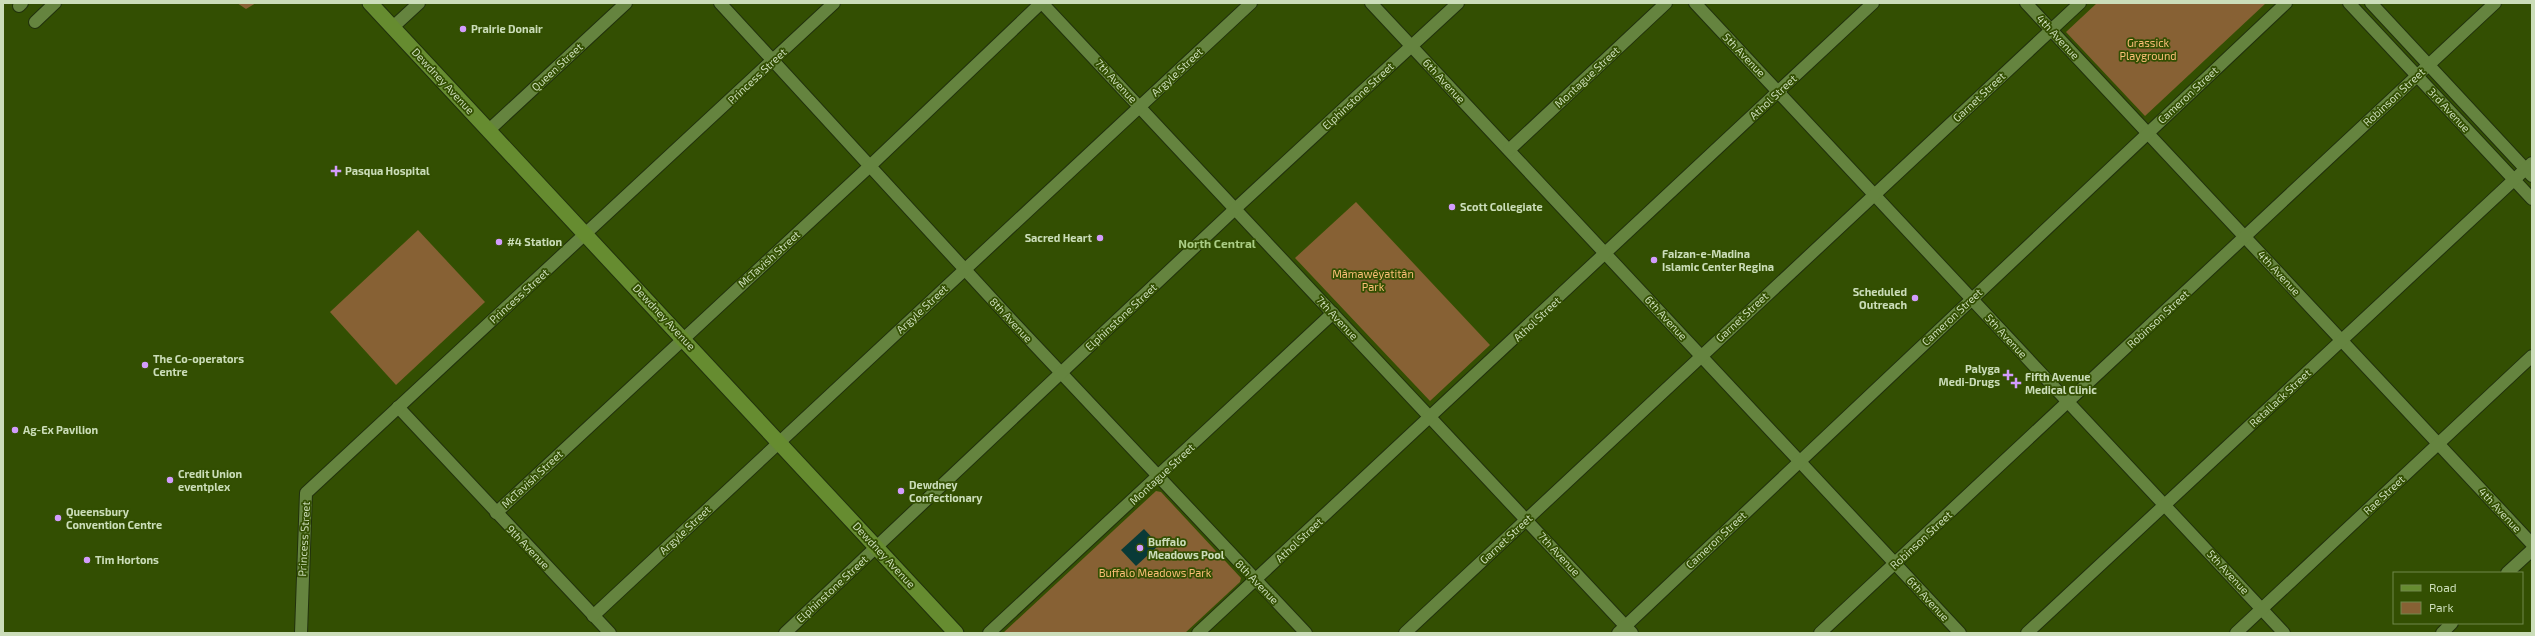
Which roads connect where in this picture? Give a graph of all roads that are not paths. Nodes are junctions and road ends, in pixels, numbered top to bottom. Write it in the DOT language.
graph roads {
  1 [pos="55,3"];
  2 [pos="370,3"];
  3 [pos="419,3"];
  4 [pos="626,3"];
  5 [pos="720,3"];
  6 [pos="834,3"];
  7 [pos="1042,3"];
  8 [pos="1251,3"];
  9 [pos="1371,3"];
  10 [pos="1458,3"];
  11 [pos="1666,3"];
  12 [pos="1695,3"];
  13 [pos="1873,3"];
  14 [pos="2026,3"];
  15 [pos="2080,3"];
  16 [pos="2286,3"];
  17 [pos="2349,3"];
  18 [pos="2371,3"];
  19 [pos="2495,3"];
  20 [pos="35,22"];
  21 [pos="393,27"];
  22 [pos="2051,30"];
  23 [pos="1412,46"];
  24 [pos="773,60"];
  25 [pos="2429,65"];
  26 [pos="2417,76"];
  27 [pos="1779,91"];
  28 [pos="1140,107"];
  29 [pos="489,130"];
  30 [pos="2148,133"];
  31 [pos="1509,150"];
  32 [pos="871,166"];
  33 [pos="2530,169"];
  34 [pos="2514,180"];
  35 [pos="1874,194"];
  36 [pos="2532,199"];
  37 [pos="1235,209"];
  38 [pos="586,234"];
  39 [pos="2245,237"];
  40 [pos="1606,254"];
  41 [pos="966,270"];
  42 [pos="1972,298"];
  43 [pos="1333,313"];
  44 [pos="683,338"];
  45 [pos="2342,341"];
  46 [pos="1701,355"];
  47 [pos="2532,356"];
  48 [pos="1062,374"];
  49 [pos="2069,402"];
  50 [pos="398,407"];
  51 [pos="1431,418"];
  52 [pos="780,442"];
  53 [pos="2438,444"];
  54 [pos="1800,461"];
  55 [pos="1158,478"];
  56 [pos="2164,505"];
  57 [pos="496,513"];
  58 [pos="1527,519"];
  59 [pos="2532,544"];
  60 [pos="877,546"];
  61 [pos="2532,550"];
  62 [pos="1895,563"];
  63 [pos="2508,572"];
  64 [pos="1255,580"];
  65 [pos="2262,609"];
  66 [pos="593,616"];
  67 [pos="2451,624"];
  68 [pos="1625,631"];
  69 [pos="301,633"];
  70 [pos="610,633"];
  71 [pos="785,633"];
  72 [pos="956,633"];
  73 [pos="989,633"];
  74 [pos="1198,633"];
  75 [pos="1306,633"];
  76 [pos="1405,633"];
  77 [pos="1820,633"];
  78 [pos="1960,633"];
  79 [pos="2027,633"];
  80 [pos="2236,633"];
  81 [pos="2284,633"];
  82 [pos="2442,633"];
  1 -- 20 [label="street"];
  2 -- 21 [label="main road, Dewdney Avenue"];
  3 -- 21 [label="street"];
  4 -- 29 [label="street, Queen Street"];
  5 -- 24 [label="street, 8th Avenue"];
  6 -- 24 [label="street, Princess Street"];
  7 -- 28 [label="street, 7th Avenue"];
  7 -- 32 [label="street, McTavish Street"];
  8 -- 28 [label="street, Argyle Street"];
  9 -- 23 [label="street, 6th Avenue"];
  10 -- 23 [label="street, Elphinstone Street"];
  11 -- 31 [label="street, Montague Street"];
  12 -- 27 [label="street, 5th Avenue"];
  13 -- 27 [label="street, Athol Street"];
  14 -- 22 [label="street, 4th Avenue"];
  15 -- 22 [label="street, Garnet Street"];
  16 -- 30 [label="street, Cameron Street"];
  17 -- 26 [label="street, 3rd Avenue"];
  18 -- 25 [label="street, 3rd Avenue"];
  19 -- 25 [label="street, Robinson Street"];
  21 -- 29 [label="main road, Dewdney Avenue"];
  22 -- 30 [label="street, 4th Avenue"];
  22 -- 35 [label="street, Garnet Street"];
  23 -- 31 [label="street, 6th Avenue"];
  23 -- 37 [label="street, Elphinstone Street"];
  24 -- 32 [label="street, 8th Avenue"];
  24 -- 38 [label="street, Princess Street"];
  25 -- 26 [label="street, Robinson Street"];
  25 -- 33 [label="street, 3rd Avenue"];
  26 -- 34 [label="street, 3rd Avenue"];
  26 -- 39 [label="street, Robinson Street"];
  27 -- 35 [label="street, 5th Avenue"];
  27 -- 40 [label="street, Athol Street"];
  28 -- 37 [label="street, 7th Avenue"];
  28 -- 41 [label="street, Argyle Street"];
  29 -- 38 [label="main road, Dewdney Avenue"];
  30 -- 39 [label="street, 4th Avenue"];
  30 -- 42 [label="street, Cameron Street"];
  31 -- 40 [label="street, 6th Avenue"];
  32 -- 41 [label="street, 8th Avenue"];
  32 -- 44 [label="street, McTavish Street"];
  33 -- 34 [label="street, Retallack Street"];
  34 -- 36 [label="street, 3rd Avenue"];
  34 -- 45 [label="street, Retallack Street"];
  35 -- 42 [label="street, 5th Avenue"];
  35 -- 46 [label="street, Garnet Street"];
  37 -- 43 [label="street, 7th Avenue"];
  37 -- 48 [label="street, Elphinstone Street"];
  38 -- 44 [label="main road, Dewdney Avenue"];
  38 -- 50 [label="street, Princess Street"];
  39 -- 45 [label="street, 4th Avenue"];
  39 -- 49 [label="street, Robinson Street"];
  40 -- 46 [label="street, 6th Avenue"];
  40 -- 51 [label="street, Athol Street"];
  41 -- 48 [label="street, 8th Avenue"];
  41 -- 52 [label="street, Argyle Street"];
  42 -- 49 [label="street, 5th Avenue"];
  42 -- 54 [label="street, Cameron Street"];
  43 -- 51 [label="street, 7th Avenue"];
  43 -- 55 [label="street, Montague Street"];
  44 -- 52 [label="main road, Dewdney Avenue"];
  44 -- 57 [label="street, McTavish Street"];
  45 -- 53 [label="street, 4th Avenue"];
  45 -- 56 [label="street, Retallack Street"];
  46 -- 54 [label="street, 6th Avenue"];
  46 -- 58 [label="street, Garnet Street"];
  47 -- 53 [label="street, Rae Street"];
  48 -- 55 [label="street, 8th Avenue"];
  48 -- 60 [label="street, Elphinstone Street"];
  49 -- 56 [label="street, 5th Avenue"];
  49 -- 62 [label="street, Robinson Street"];
  50 -- 57 [label="street, 9th Avenue"];
  50 -- 69 [label="street, Princess Street"];
  51 -- 58 [label="street, 7th Avenue"];
  51 -- 64 [label="street, Athol Street"];
  52 -- 60 [label="main road, Dewdney Avenue"];
  52 -- 66 [label="street, Argyle Street"];
  53 -- 59 [label="street, 4th Avenue"];
  53 -- 65 [label="street, Rae Street"];
  54 -- 62 [label="street, 6th Avenue"];
  54 -- 68 [label="street, Cameron Street"];
  55 -- 64 [label="street, 8th Avenue"];
  55 -- 73 [label="street, Montague Street"];
  56 -- 65 [label="street, 5th Avenue"];
  56 -- 79 [label="street, Retallack Street"];
  57 -- 66 [label="street, 9th Avenue"];
  58 -- 68 [label="street, 7th Avenue"];
  58 -- 76 [label="street, Garnet Street"];
  60 -- 71 [label="street, Elphinstone Street"];
  60 -- 72 [label="main road, Dewdney Avenue"];
  61 -- 63 [label="street"];
  62 -- 77 [label="street, Robinson Street"];
  62 -- 78 [label="street, 6th Avenue"];
  64 -- 74 [label="street, Athol Street"];
  64 -- 75 [label="street, 8th Avenue"];
  65 -- 80 [label="street, Rae Street"];
  65 -- 81 [label="street, 5th Avenue"];
  66 -- 70 [label="street, 9th Avenue"];
  67 -- 82 [label="street"];
}
